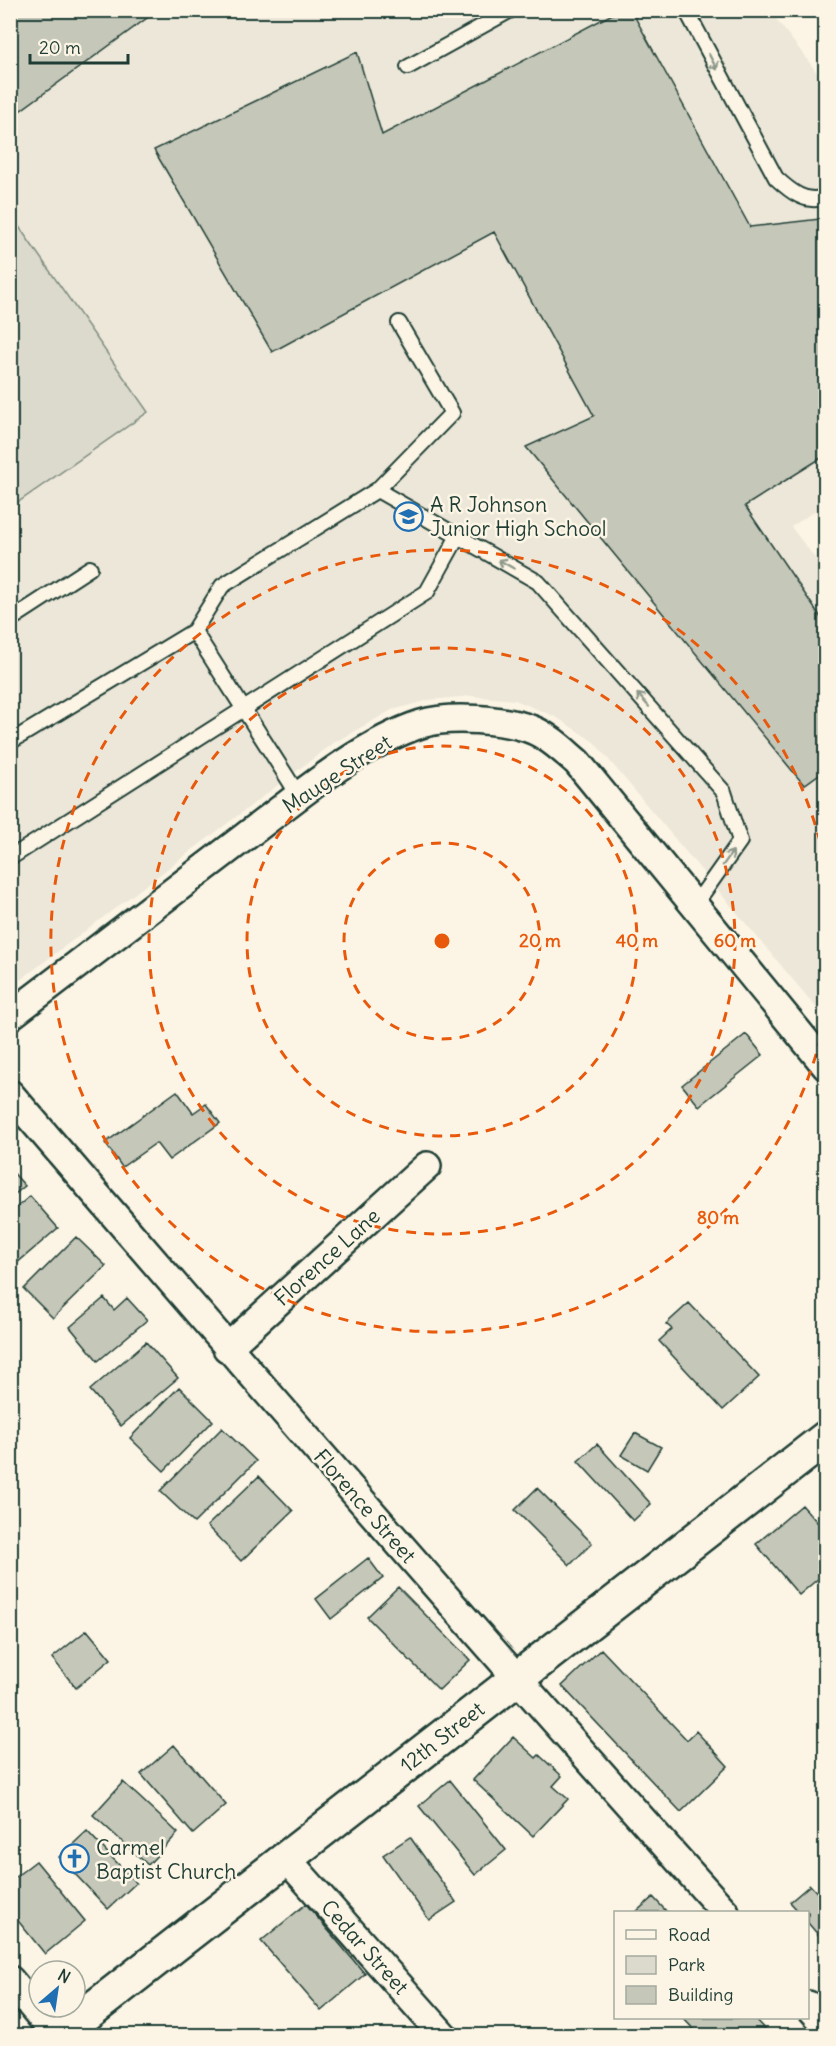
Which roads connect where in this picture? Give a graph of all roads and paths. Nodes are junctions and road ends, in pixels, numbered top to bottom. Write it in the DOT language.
graph roads {
  1 [pos="511,10"];
  2 [pos="686,10"];
  3 [pos="408,67"];
  4 [pos="825,196"];
  5 [pos="399,323"];
  6 [pos="377,490"];
  7 [pos="458,536"];
  8 [pos="90,568"];
  9 [pos="10,620"];
  10 [pos="194,631"];
  11 [pos="244,708"];
  12 [pos="10,742"];
  13 [pos="299,796"];
  14 [pos="10,858"];
  15 [pos="694,906"];
  16 [pos="10,1016"];
  17 [pos="825,1066"];
  18 [pos="10,1094"];
  19 [pos="427,1166"];
  20 [pos="227,1348"];
  21 [pos="825,1438"];
  22 [pos="516,1679"];
  23 [pos="286,1858"];
  24 [pos="724,1911"];
  25 [pos="10,1980"];
  26 [pos="809,2007"];
  27 [pos="825,2025"];
  28 [pos="57,2036"];
  29 [pos="444,2036"];
  1 -- 3 [label="lane"];
  2 -- 4 [label="lane, one-way"];
  5 -- 6 [label="lane"];
  6 -- 7 [label="lane"];
  6 -- 10 [label="lane"];
  7 -- 11 [label="lane"];
  15 -- 7 [label="lane, one-way"];
  8 -- 9 [label="lane"];
  10 -- 11 [label="lane"];
  10 -- 12 [label="lane"];
  11 -- 13 [label="lane"];
  11 -- 14 [label="lane"];
  13 -- 15 [label="street, Mauge Street"];
  13 -- 16 [label="street, Mauge Street"];
  15 -- 17 [label="street, Mauge Street"];
  18 -- 20 [label="street, Florence Street"];
  19 -- 20 [label="street, Florence Lane"];
  20 -- 22 [label="street, Florence Street"];
  21 -- 22 [label="street, 12th Street"];
  22 -- 23 [label="street, 12th Street"];
  22 -- 24 [label="street, Florence Street"];
  23 -- 28 [label="street, 12th Street"];
  23 -- 29 [label="street, Cedar Street"];
  25 -- 28 [label="street"];
  26 -- 27 [label="street"];
}
